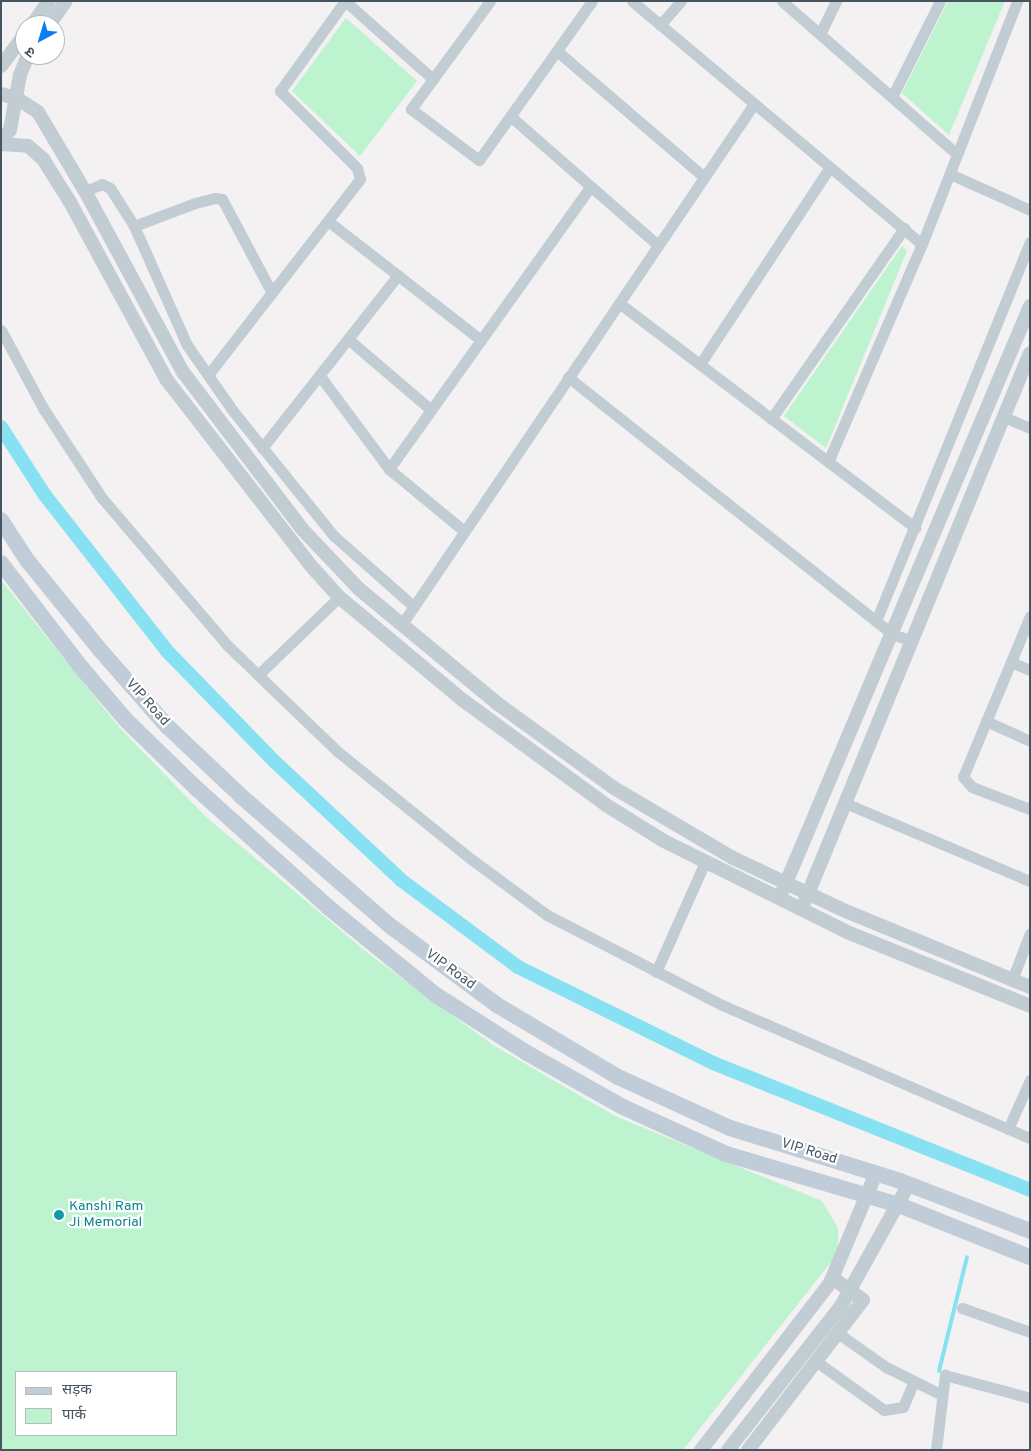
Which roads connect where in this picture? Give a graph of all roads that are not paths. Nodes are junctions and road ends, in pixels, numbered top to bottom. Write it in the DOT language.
graph roads {
  1 [pos="49,1"];
  2 [pos="66,1"];
  3 [pos="345,1"];
  4 [pos="490,1"];
  5 [pos="592,1"];
  6 [pos="632,1"];
  7 [pos="681,1"];
  8 [pos="782,1"];
  9 [pos="836,1"];
  10 [pos="940,1"];
  11 [pos="1017,1"];
  12 [pos="39,15"];
  13 [pos="56,15"];
  14 [pos="660,26"];
  15 [pos="820,34"];
  16 [pos="15,47"];
  17 [pos="557,51"];
  18 [pos="24,65"];
  19 [pos="1,66"];
  20 [pos="433,79"];
  21 [pos="1,94"];
  22 [pos="892,97"];
  23 [pos="18,98"];
  24 [pos="754,104"];
  25 [pos="510,116"];
  26 [pos="1,142"];
  27 [pos="958,154"];
  28 [pos="830,167"];
  29 [pos="950,174"];
  30 [pos="704,177"];
  31 [pos="590,186"];
  32 [pos="85,191"];
  33 [pos="1030,210"];
  34 [pos="328,221"];
  35 [pos="134,226"];
  36 [pos="904,228"];
  37 [pos="1030,242"];
  38 [pos="922,244"];
  39 [pos="658,246"];
  40 [pos="398,275"];
  41 [pos="272,292"];
  42 [pos="619,303"];
  43 [pos="1030,306"];
  44 [pos="1,330"];
  45 [pos="348,339"];
  46 [pos="481,340"];
  47 [pos="1030,353"];
  48 [pos="700,364"];
  49 [pos="208,375"];
  50 [pos="320,376"];
  51 [pos="568,377"];
  52 [pos="431,410"];
  53 [pos="1004,417"];
  54 [pos="771,419"];
  55 [pos="1030,428"];
  56 [pos="262,448"];
  57 [pos="828,462"];
  58 [pos="389,469"];
  59 [pos="1,520"];
  60 [pos="915,528"];
  61 [pos="464,531"];
  62 [pos="1,563"];
  63 [pos="339,597"];
  64 [pos="413,606"];
  65 [pos="1030,616"];
  66 [pos="876,621"];
  67 [pos="402,624"];
  68 [pos="892,634"];
  69 [pos="912,641"];
  70 [pos="1010,662"];
  71 [pos="1030,670"];
  72 [pos="258,675"];
  73 [pos="986,722"];
  74 [pos="1030,741"];
  75 [pos="845,803"];
  76 [pos="1030,809"];
  77 [pos="705,862"];
  78 [pos="1030,880"];
  79 [pos="786,883"];
  80 [pos="808,893"];
  81 [pos="778,900"];
  82 [pos="801,910"];
  83 [pos="1030,933"];
  84 [pos="656,972"];
  85 [pos="1012,980"];
  86 [pos="1030,987"];
  87 [pos="1030,1006"];
  88 [pos="1030,1080"];
  89 [pos="1008,1129"];
  90 [pos="1030,1138"];
  91 [pos="876,1173"];
  92 [pos="909,1184"];
  93 [pos="866,1195"];
  94 [pos="899,1206"];
  95 [pos="945,1222"];
  96 [pos="1030,1230"];
  97 [pos="1030,1257"];
  98 [pos="1030,1264"];
  99 [pos="833,1278"];
  100 [pos="850,1289"];
  101 [pos="962,1308"];
  102 [pos="1030,1332"];
  103 [pos="839,1334"];
  104 [pos="817,1362"];
  105 [pos="914,1381"];
  106 [pos="942,1395"];
  107 [pos="1030,1398"];
  108 [pos="701,1450"];
  109 [pos="728,1450"];
  110 [pos="748,1450"];
  111 [pos="936,1450"];
  1 -- 12 [label="street"];
  2 -- 13 [label="street"];
  3 -- 20 [label="street"];
  3 -- 34 [label="street"];
  4 -- 20 [label="street"];
  5 -- 17 [label="street"];
  6 -- 14 [label="street"];
  7 -- 14 [label="street"];
  8 -- 15 [label="street"];
  9 -- 15 [label="street"];
  10 -- 22 [label="street"];
  11 -- 27 [label="street"];
  14 -- 24 [label="street"];
  15 -- 22 [label="street"];
  16 -- 19 [label="street"];
  17 -- 25 [label="street"];
  17 -- 30 [label="street"];
  18 -- 23 [label="street"];
  20 -- 25 [label="street"];
  21 -- 23 [label="street"];
  22 -- 27 [label="street"];
  23 -- 26 [label="street"];
  23 -- 32 [label="street"];
  24 -- 28 [label="street"];
  24 -- 30 [label="street"];
  25 -- 31 [label="street"];
  26 -- 63 [label="street"];
  27 -- 29 [label="street"];
  28 -- 36 [label="street"];
  28 -- 48 [label="street"];
  29 -- 33 [label="street"];
  29 -- 38 [label="street"];
  30 -- 39 [label="street"];
  31 -- 39 [label="street"];
  31 -- 46 [label="street"];
  32 -- 35 [label="street"];
  32 -- 67 [label="street"];
  34 -- 40 [label="street"];
  34 -- 41 [label="street"];
  35 -- 41 [label="street"];
  35 -- 49 [label="street"];
  36 -- 38 [label="street"];
  36 -- 54 [label="street"];
  37 -- 60 [label="street"];
  38 -- 57 [label="street"];
  39 -- 42 [label="street"];
  40 -- 45 [label="street"];
  40 -- 46 [label="street"];
  41 -- 49 [label="street"];
  42 -- 48 [label="street"];
  42 -- 51 [label="street"];
  43 -- 68 [label="street"];
  44 -- 72 [label="street"];
  45 -- 50 [label="street"];
  45 -- 52 [label="street"];
  46 -- 52 [label="street"];
  47 -- 53 [label="street"];
  48 -- 54 [label="street"];
  49 -- 56 [label="street"];
  50 -- 56 [label="street"];
  50 -- 58 [label="street"];
  51 -- 61 [label="street"];
  51 -- 66 [label="street"];
  52 -- 58 [label="street"];
  53 -- 55 [label="street"];
  53 -- 69 [label="street"];
  54 -- 57 [label="street"];
  56 -- 64 [label="street"];
  57 -- 60 [label="street"];
  58 -- 61 [label="street"];
  59 -- 91 [label="main road, VIP Road"];
  60 -- 66 [label="street"];
  61 -- 64 [label="street"];
  62 -- 93 [label="main road, VIP Road"];
  63 -- 72 [label="street"];
  63 -- 77 [label="street"];
  64 -- 67 [label="street"];
  65 -- 70 [label="street"];
  66 -- 68 [label="street"];
  67 -- 79 [label="street"];
  68 -- 69 [label="street"];
  68 -- 79 [label="street"];
  69 -- 75 [label="street"];
  70 -- 71 [label="street"];
  70 -- 73 [label="street"];
  72 -- 84 [label="street"];
  73 -- 74 [label="street"];
  73 -- 76 [label="street"];
  75 -- 78 [label="street"];
  75 -- 80 [label="street"];
  77 -- 81 [label="street"];
  77 -- 84 [label="street"];
  79 -- 80 [label="street"];
  79 -- 81 [label="street"];
  80 -- 82 [label="street"];
  80 -- 85 [label="street"];
  81 -- 82 [label="street"];
  82 -- 87 [label="street"];
  83 -- 85 [label="street"];
  84 -- 89 [label="street"];
  85 -- 86 [label="street"];
  88 -- 89 [label="street"];
  89 -- 90 [label="street"];
  91 -- 92 [label="main road, VIP Road"];
  91 -- 93 [label="street"];
  92 -- 94 [label="street"];
  92 -- 96 [label="main road, VIP Road"];
  93 -- 94 [label="main road, VIP Road"];
  93 -- 99 [label="street"];
  94 -- 95 [label="main road, VIP Road"];
  94 -- 100 [label="street"];
  95 -- 97 [label="main road, VIP Road"];
  95 -- 98 [label="street"];
  99 -- 100 [label="street"];
  99 -- 108 [label="street"];
  100 -- 103 [label="street"];
  100 -- 109 [label="street"];
  101 -- 102 [label="street"];
  103 -- 104 [label="street"];
  103 -- 105 [label="street"];
  104 -- 105 [label="street"];
  104 -- 110 [label="street"];
  105 -- 106 [label="street"];
  106 -- 107 [label="street"];
  106 -- 111 [label="street"];
}
